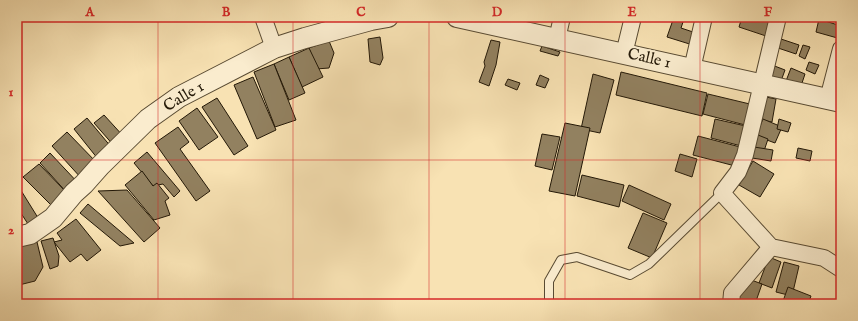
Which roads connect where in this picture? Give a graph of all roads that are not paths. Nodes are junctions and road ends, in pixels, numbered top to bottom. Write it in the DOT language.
graph roads {
  1 [pos="263,17"];
  2 [pos="457,17"];
  3 [pos="562,17"];
  4 [pos="633,17"];
  5 [pos="704,17"];
  6 [pos="778,17"];
  7 [pos="376,18"];
  8 [pos="481,19"];
  9 [pos="557,39"];
  10 [pos="274,48"];
  11 [pos="841,50"];
  12 [pos="624,54"];
  13 [pos="692,69"];
  14 [pos="761,84"];
  15 [pos="834,101"];
  16 [pos="722,193"];
  17 [pos="17,237"];
  18 [pos="771,247"];
  19 [pos="841,269"];
  20 [pos="549,304"];
  21 [pos="731,304"];
  1 -- 10 [label="street"];
  2 -- 8 [label="street, Calle 1"];
  3 -- 9 [label="street"];
  4 -- 12 [label="street"];
  5 -- 13 [label="street"];
  6 -- 14 [label="street"];
  7 -- 10 [label="street, Calle 1"];
  8 -- 9 [label="street, Calle 1"];
  9 -- 12 [label="street, Calle 1"];
  10 -- 17 [label="street, Calle 1"];
  11 -- 15 [label="street"];
  12 -- 13 [label="street, Calle 1"];
  13 -- 14 [label="street, Calle 1"];
  14 -- 15 [label="street, Calle 1"];
  14 -- 16 [label="street"];
  16 -- 18 [label="street"];
  16 -- 20 [label="lane"];
  18 -- 19 [label="street"];
  18 -- 21 [label="street"];
}
